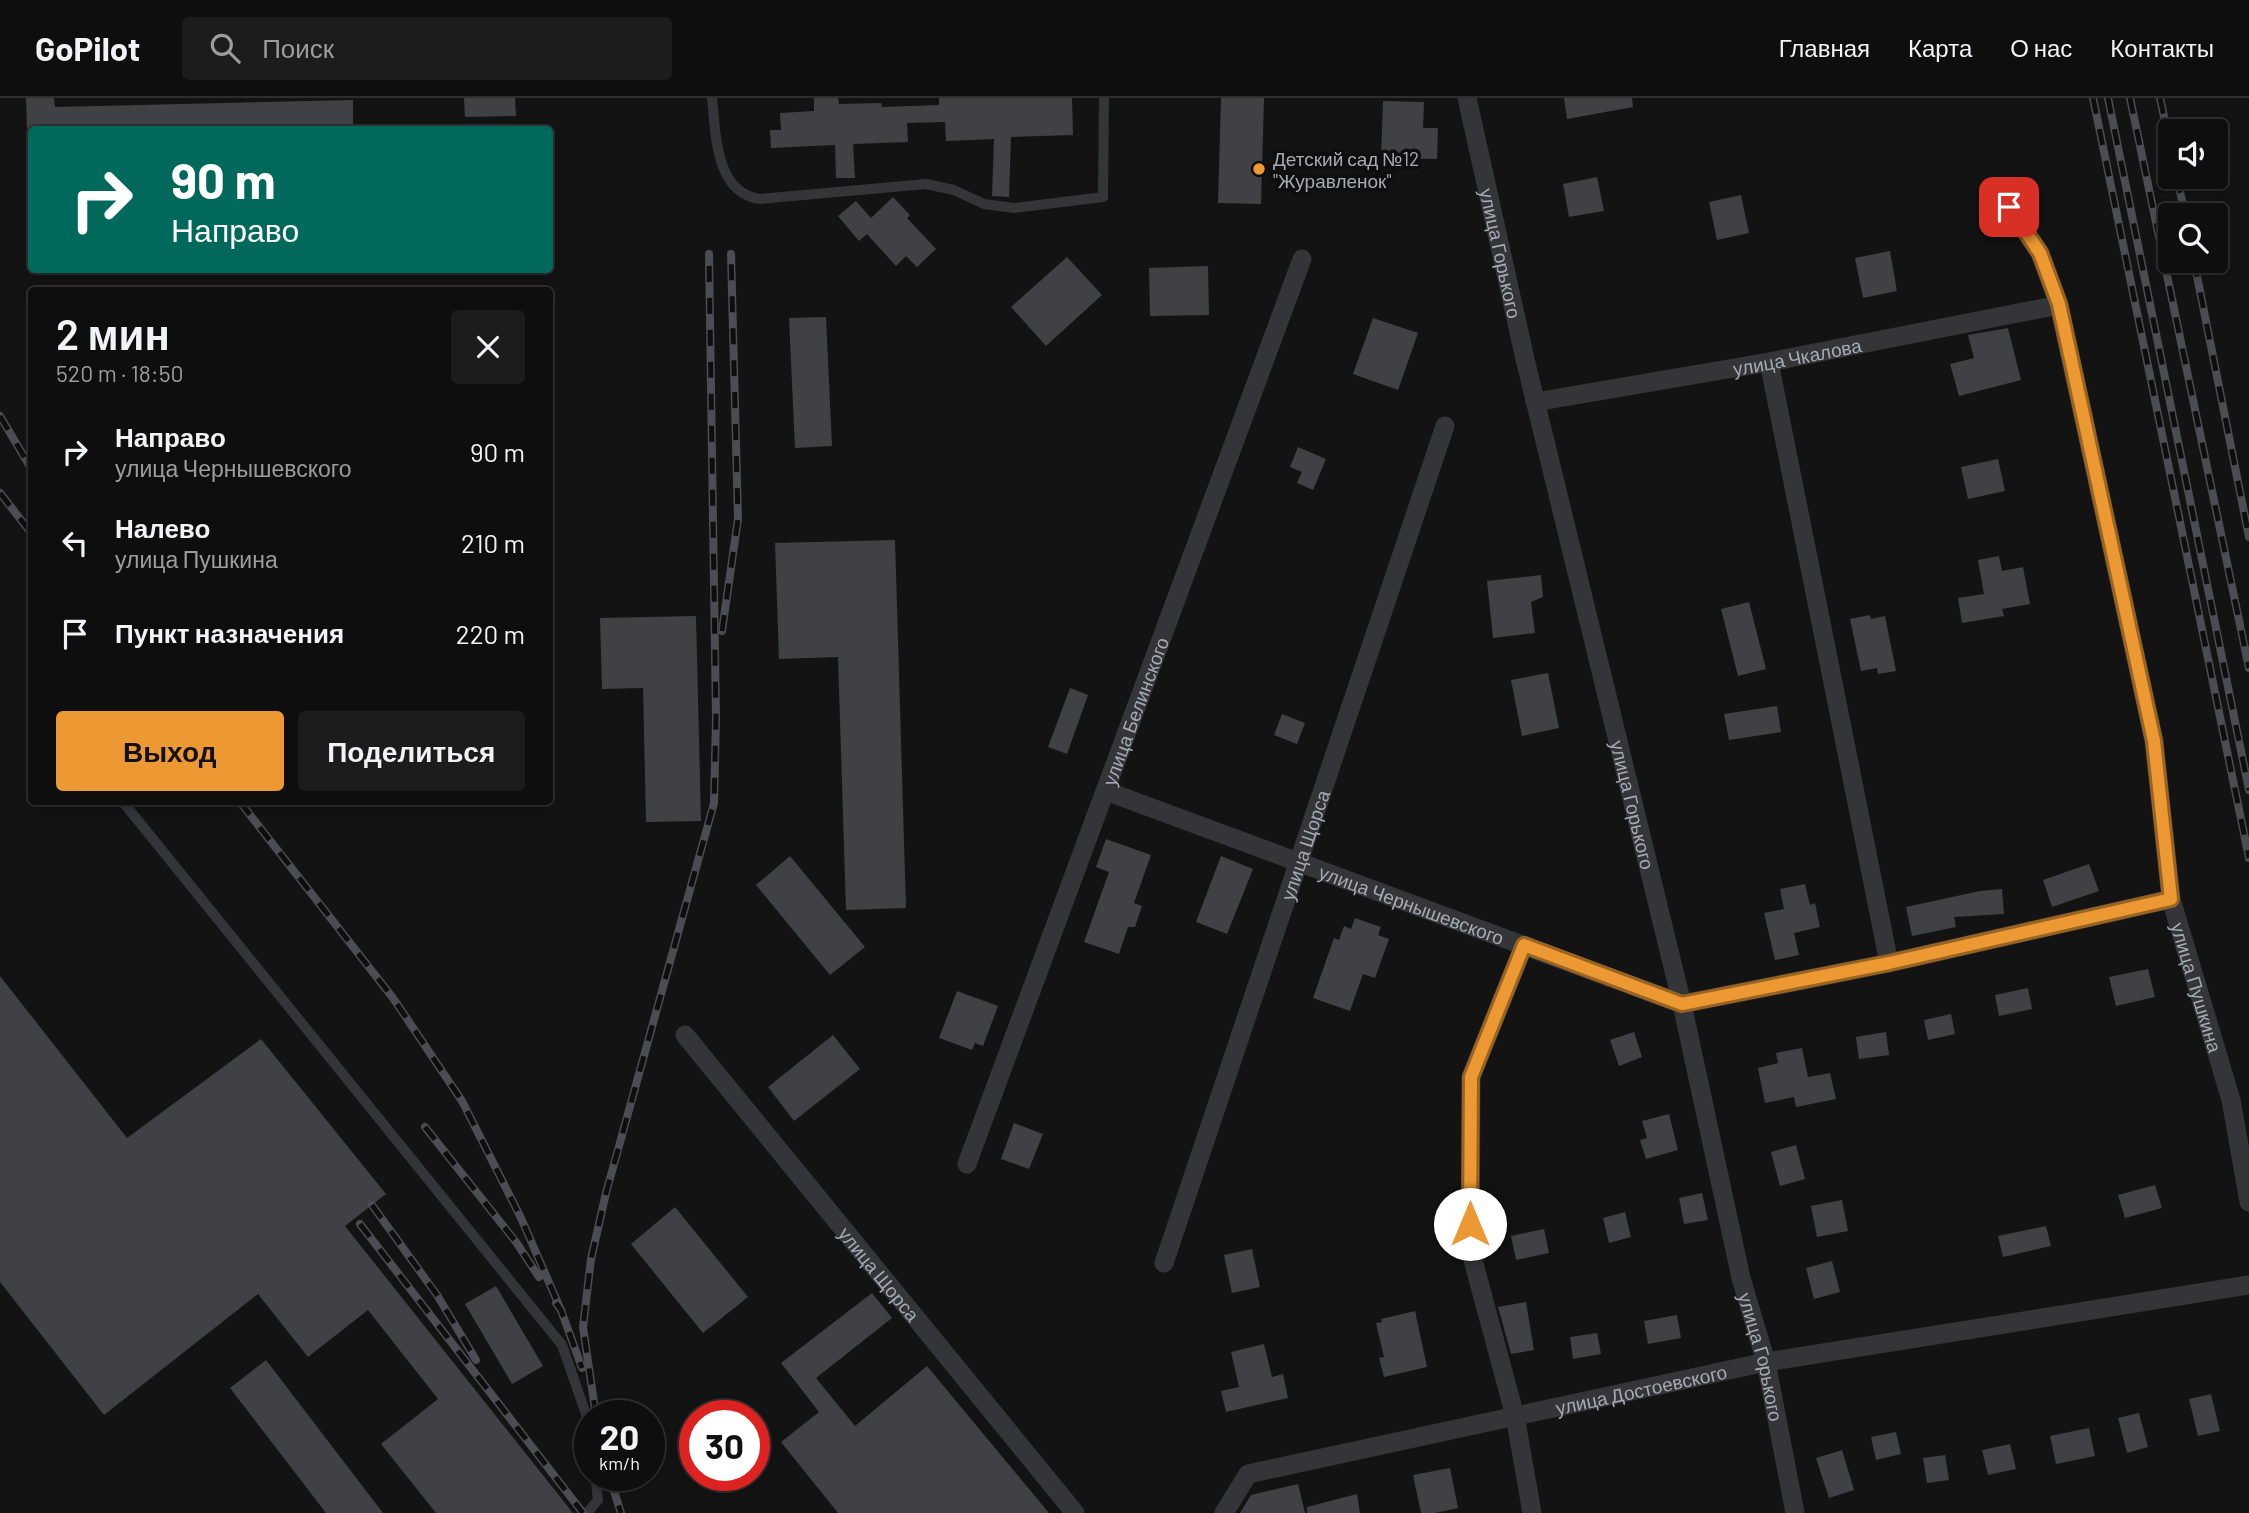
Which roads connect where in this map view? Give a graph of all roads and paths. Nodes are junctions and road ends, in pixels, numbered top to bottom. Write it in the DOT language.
graph roads {
  1 [pos="712,98"];
  2 [pos="1104,98"];
  3 [pos="1466,98"];
  4 [pos="2009,207"];
  5 [pos="1302,258"];
  6 [pos="2059,304"];
  7 [pos="1769,362"];
  8 [pos="1535,402"];
  9 [pos="1445,426"];
  10 [pos="1106,791"];
  11 [pos="125,805"];
  12 [pos="1299,862"];
  13 [pos="2171,899"];
  14 [pos="1524,945"];
  15 [pos="1889,963"];
  16 [pos="1682,1004"];
  17 [pos="685,1035"];
  18 [pos="967,1164"];
  19 [pos="2249,1202"];
  20 [pos="1164,1263"];
  21 [pos="2249,1284"];
  22 [pos="1766,1362"];
  23 [pos="581,1400"];
  24 [pos="1515,1416"];
  25 [pos="597,1491"];
  26 [pos="587,1513"];
  27 [pos="1075,1513"];
  28 [pos="1224,1513"];
  29 [pos="1532,1513"];
  30 [pos="1795,1513"];
  1 -- 2 [label="lane"];
  3 -- 8 [label="street, улица Горького"];
  4 -- 6 [label="street, улица Пушкина"];
  5 -- 10 [label="street, улица Белинского"];
  6 -- 7 [label="street, улица Чкалова"];
  6 -- 13 [label="street, улица Пушкина"];
  7 -- 8 [label="street, улица Чкалова"];
  7 -- 15 [label="street"];
  8 -- 16 [label="street, улица Горького"];
  9 -- 12 [label="street, улица Щорса"];
  10 -- 12 [label="street, улица Чернышевского"];
  10 -- 18 [label="street, улица Белинского"];
  11 -- 23 [label="lane"];
  12 -- 14 [label="street, улица Чернышевского"];
  12 -- 20 [label="street, улица Щорса"];
  13 -- 15 [label="street"];
  13 -- 19 [label="street, улица Пушкина"];
  14 -- 16 [label="street, улица Чернышевского"];
  14 -- 24 [label="street"];
  15 -- 16 [label="street"];
  16 -- 22 [label="street, улица Горького"];
  17 -- 27 [label="street, улица Щорса"];
  21 -- 22 [label="street, улица Достоевского"];
  22 -- 24 [label="street, улица Достоевского"];
  22 -- 30 [label="street, улица Горького"];
  24 -- 28 [label="street, улица Достоевского"];
  24 -- 29 [label="street"];
  25 -- 26 [label="lane"];
}
